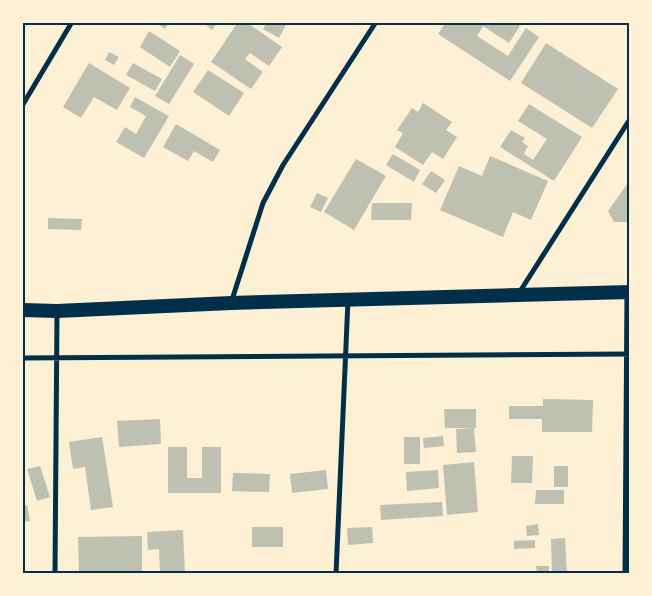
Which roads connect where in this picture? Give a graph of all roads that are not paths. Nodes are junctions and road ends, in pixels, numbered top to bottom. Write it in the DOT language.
graph roads {
  1 [pos="72,22"];
  2 [pos="376,22"];
  3 [pos="22,106"];
  4 [pos="630,119"];
  5 [pos="628,292"];
  6 [pos="518,295"];
  7 [pos="348,300"];
  8 [pos="230,303"];
  9 [pos="22,310"];
  10 [pos="57,311"];
  11 [pos="628,354"];
  12 [pos="347,356"];
  13 [pos="55,357"];
  14 [pos="22,358"];
  15 [pos="55,574"];
  16 [pos="336,574"];
  17 [pos="624,574"];
  1 -- 3 [label="street"];
  2 -- 8 [label="street"];
  4 -- 6 [label="street"];
  5 -- 6 [label="highway"];
  5 -- 11 [label="street"];
  6 -- 7 [label="highway"];
  7 -- 8 [label="highway"];
  7 -- 12 [label="street"];
  8 -- 10 [label="highway"];
  9 -- 10 [label="highway"];
  10 -- 13 [label="street"];
  11 -- 12 [label="street"];
  11 -- 17 [label="street"];
  12 -- 13 [label="street"];
  12 -- 16 [label="street"];
  13 -- 14 [label="street"];
  13 -- 15 [label="street"];
}
